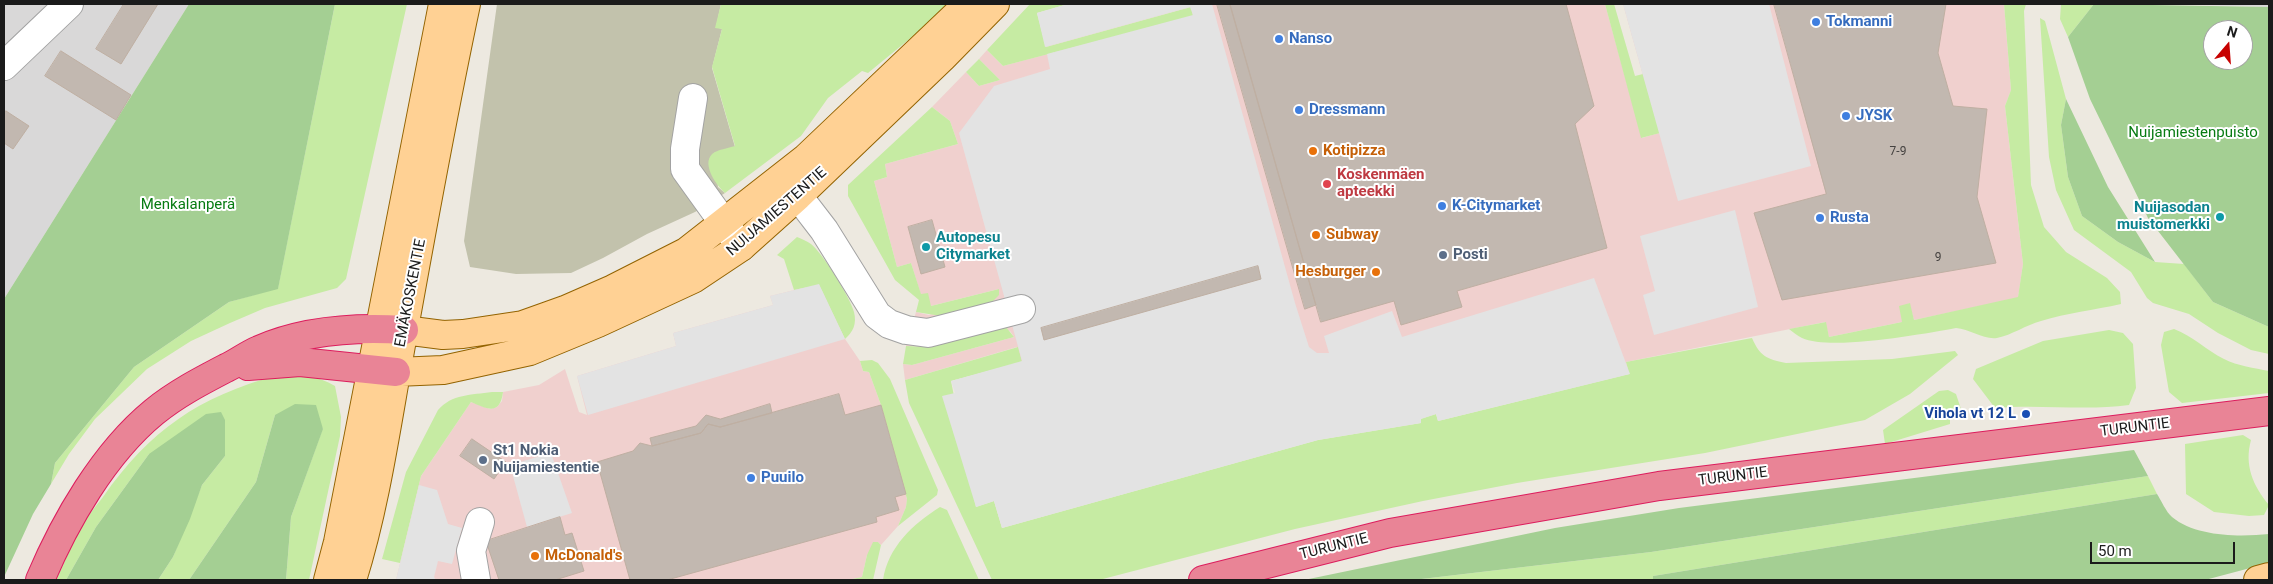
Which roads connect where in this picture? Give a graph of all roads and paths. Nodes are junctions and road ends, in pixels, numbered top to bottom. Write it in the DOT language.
graph roads {
  1 [pos="69,4"];
  2 [pos="442,4"];
  3 [pos="466,4"];
  4 [pos="968,4"];
  5 [pos="996,4"];
  6 [pos="4,66"];
  7 [pos="693,98"];
  8 [pos="791,186"];
  9 [pos="725,224"];
  10 [pos="741,247"];
  11 [pos="1021,309"];
  12 [pos="378,328"];
  13 [pos="404,330"];
  14 [pos="227,368"];
  15 [pos="384,371"];
  16 [pos="2269,411"];
  17 [pos="480,522"];
  18 [pos="471,550"];
  19 [pos="2269,577"];
  20 [pos="40,580"];
  21 [pos="328,580"];
  22 [pos="352,580"];
  23 [pos="461,580"];
  24 [pos="476,580"];
  25 [pos="1203,580"];
  26 [pos="2258,580"];
  1 -- 6 [label="street"];
  2 -- 12 [label="main road, EMÄKOSKENTIE"];
  3 -- 13 [label="main road, EMÄKOSKENTIE"];
  4 -- 8 [label="main road, NUIJAMIESTENTIE"];
  5 -- 8 [label="main road, NUIJAMIESTENTIE"];
  7 -- 9 [label="street"];
  8 -- 9 [label="main road, NUIJAMIESTENTIE"];
  8 -- 10 [label="main road, NUIJAMIESTENTIE"];
  8 -- 11 [label="street"];
  9 -- 10 [label="street"];
  9 -- 13 [label="main road, NUIJAMIESTENTIE"];
  10 -- 15 [label="main road, NUIJAMIESTENTIE"];
  12 -- 13 [label="highway"];
  12 -- 14 [label="highway"];
  12 -- 15 [label="main road, EMÄKOSKENTIE"];
  13 -- 15 [label="main road, EMÄKOSKENTIE"];
  14 -- 15 [label="highway"];
  14 -- 20 [label="highway"];
  15 -- 21 [label="main road, EMÄKOSKENTIE"];
  15 -- 22 [label="main road, EMÄKOSKENTIE"];
  16 -- 25 [label="highway, TURUNTIE"];
  17 -- 18 [label="street"];
  18 -- 23 [label="street"];
  18 -- 24 [label="street"];
  19 -- 26 [label="main road"];
}
